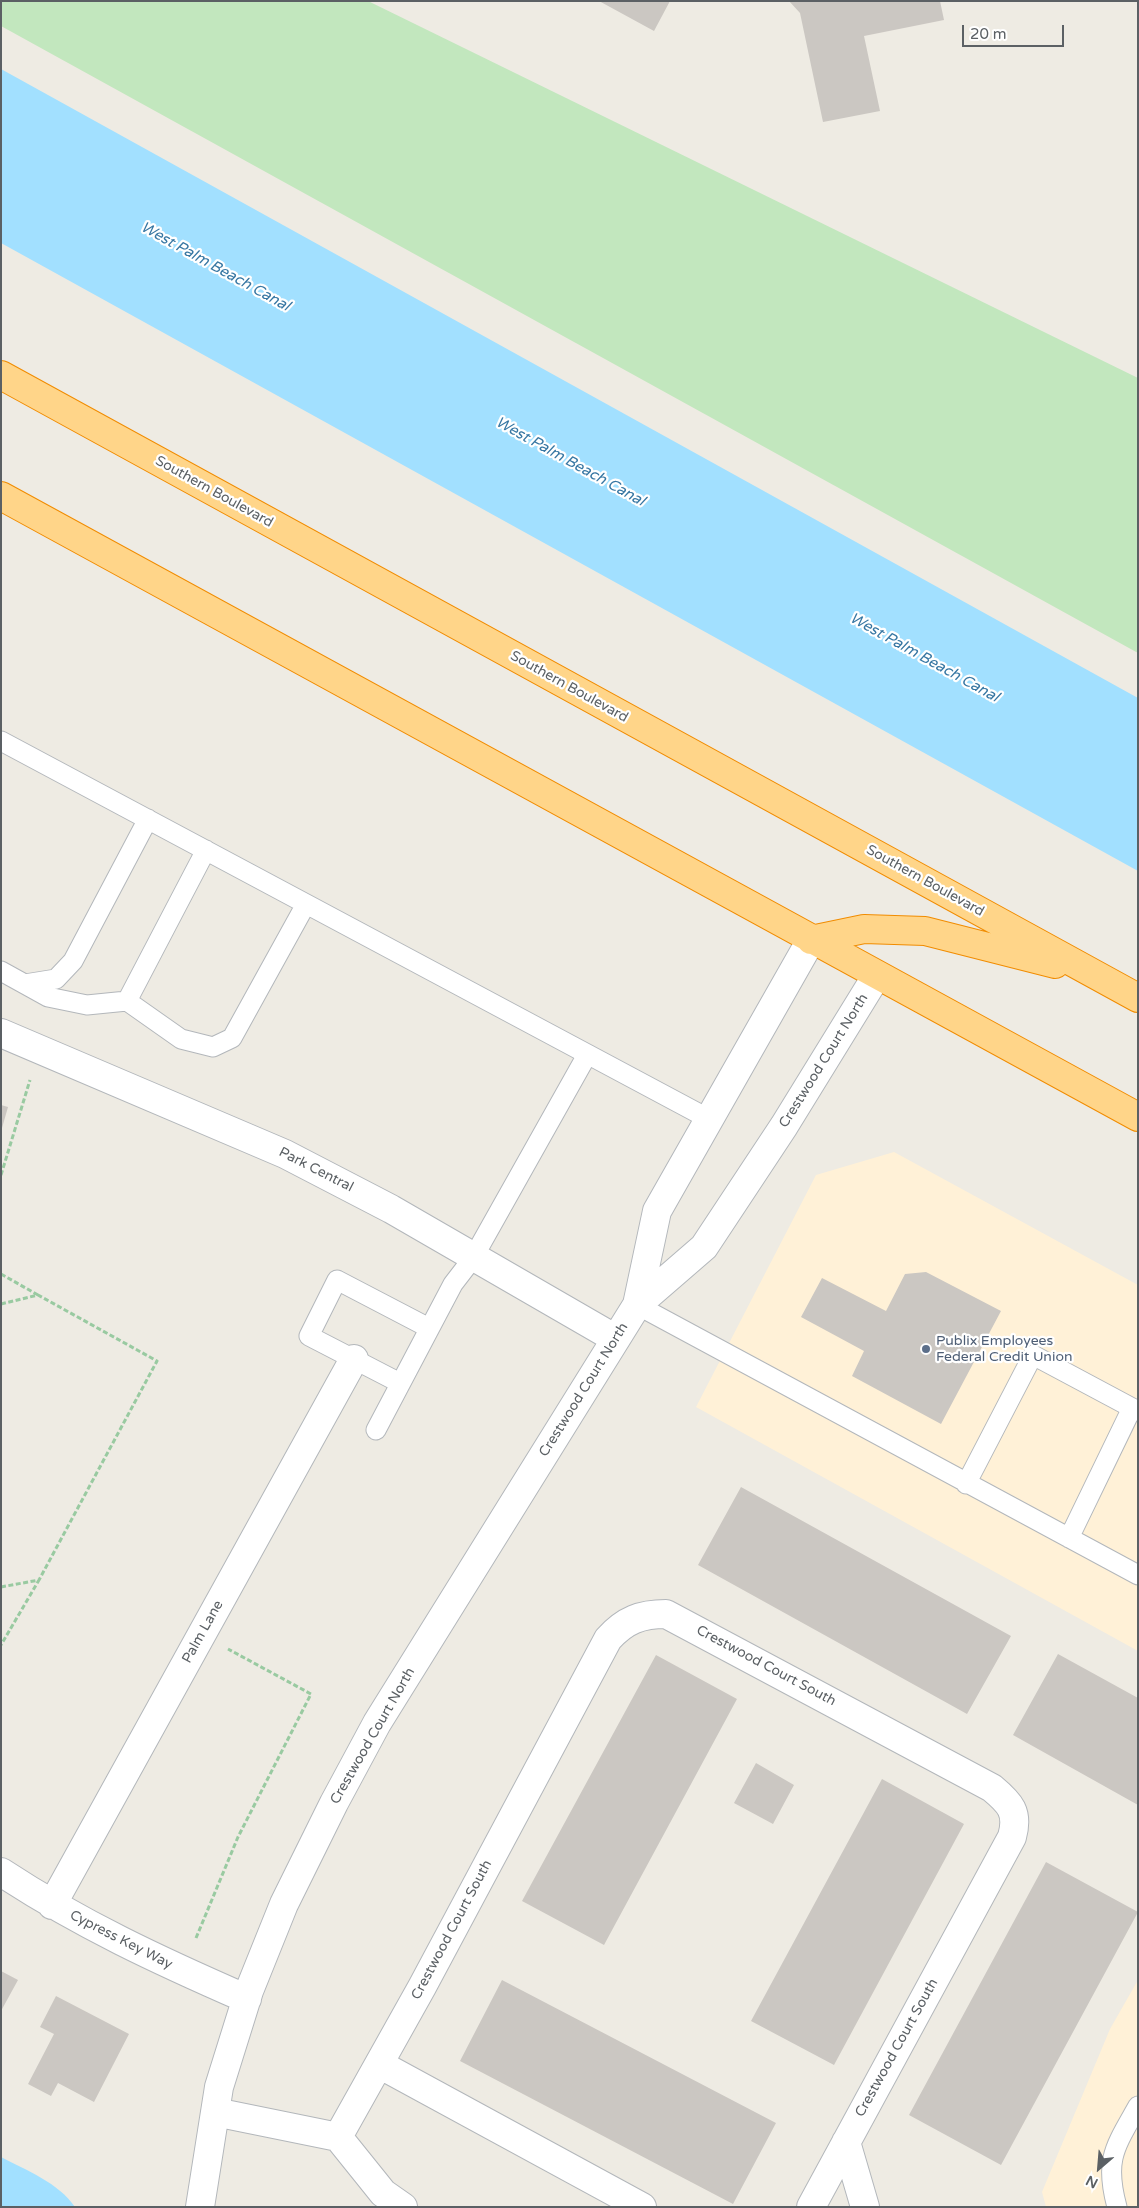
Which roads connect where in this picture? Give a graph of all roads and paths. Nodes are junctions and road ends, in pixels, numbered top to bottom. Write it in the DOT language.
graph roads {
  1 [pos="1,375"];
  2 [pos="1,496"];
  3 [pos="1,741"];
  4 [pos="148,819"];
  5 [pos="206,850"];
  6 [pos="306,904"];
  7 [pos="811,940"];
  8 [pos="1,971"];
  9 [pos="1093,973"];
  10 [pos="877,975"];
  11 [pos="25,984"];
  12 [pos="1138,998"];
  13 [pos="128,1001"];
  14 [pos="1,1033"];
  15 [pos="587,1055"];
  16 [pos="30,1078"];
  17 [pos="1138,1118"];
  18 [pos="709,1119"];
  19 [pos="1,1175"];
  20 [pos="473,1258"];
  21 [pos="1,1274"];
  22 [pos="38,1295"];
  23 [pos="1,1304"];
  24 [pos="637,1305"];
  25 [pos="429,1328"];
  26 [pos="616,1339"];
  27 [pos="354,1359"];
  28 [pos="400,1383"];
  29 [pos="1135,1409"];
  30 [pos="376,1430"];
  31 [pos="966,1484"];
  32 [pos="1069,1538"];
  33 [pos="1137,1572"];
  34 [pos="39,1580"];
  35 [pos="1,1586"];
  36 [pos="1,1645"];
  37 [pos="225,1647"];
  38 [pos="1,1872"];
  39 [pos="52,1905"];
  40 [pos="196,1938"];
  41 [pos="246,1999"];
  42 [pos="379,2064"];
  43 [pos="1138,2106"];
  44 [pos="215,2112"];
  45 [pos="338,2137"];
  46 [pos="846,2142"];
  47 [pos="200,2207"];
  48 [pos="403,2207"];
  49 [pos="642,2207"];
  50 [pos="811,2207"];
  51 [pos="866,2207"];
  52 [pos="1117,2207"];
  1 -- 9 [label="highway, Southern Boulevard"];
  2 -- 7 [label="highway"];
  3 -- 4 [label="lane"];
  4 -- 5 [label="lane"];
  4 -- 11 [label="lane"];
  5 -- 6 [label="lane"];
  5 -- 13 [label="lane"];
  6 -- 13 [label="lane"];
  6 -- 15 [label="lane"];
  7 -- 9 [label="highway"];
  7 -- 10 [label="highway"];
  7 -- 18 [label="street, Crestwood Court North"];
  8 -- 11 [label="lane"];
  9 -- 12 [label="highway, Southern Boulevard"];
  10 -- 17 [label="highway"];
  10 -- 24 [label="street, Crestwood Court North"];
  11 -- 13 [label="lane"];
  14 -- 20 [label="street, Park Central"];
  15 -- 18 [label="lane"];
  15 -- 20 [label="lane"];
  16 -- 19 [label="path"];
  18 -- 24 [label="street, Crestwood Court North"];
  20 -- 25 [label="lane"];
  20 -- 26 [label="street, Park Central"];
  21 -- 22 [label="path"];
  22 -- 23 [label="path"];
  22 -- 34 [label="path"];
  24 -- 26 [label="street, Crestwood Court North"];
  24 -- 31 [label="lane"];
  25 -- 27 [label="lane"];
  25 -- 28 [label="lane"];
  26 -- 41 [label="street, Crestwood Court North"];
  27 -- 28 [label="lane"];
  27 -- 39 [label="street, Palm Lane"];
  28 -- 30 [label="lane"];
  29 -- 31 [label="lane"];
  29 -- 32 [label="lane"];
  31 -- 32 [label="lane"];
  32 -- 33 [label="lane"];
  34 -- 35 [label="path"];
  34 -- 36 [label="path"];
  37 -- 40 [label="path"];
  38 -- 39 [label="street, Cypress Key Way"];
  39 -- 41 [label="street, Cypress Key Way"];
  41 -- 44 [label="street, Crestwood Court North"];
  42 -- 45 [label="street, Crestwood Court South"];
  42 -- 46 [label="street, Crestwood Court South"];
  42 -- 49 [label="street"];
  43 -- 52 [label="lane"];
  44 -- 45 [label="street"];
  44 -- 47 [label="street, Crestwood Court North"];
  45 -- 48 [label="street"];
  46 -- 50 [label="street, Crestwood Court South"];
  46 -- 51 [label="street"];
}
